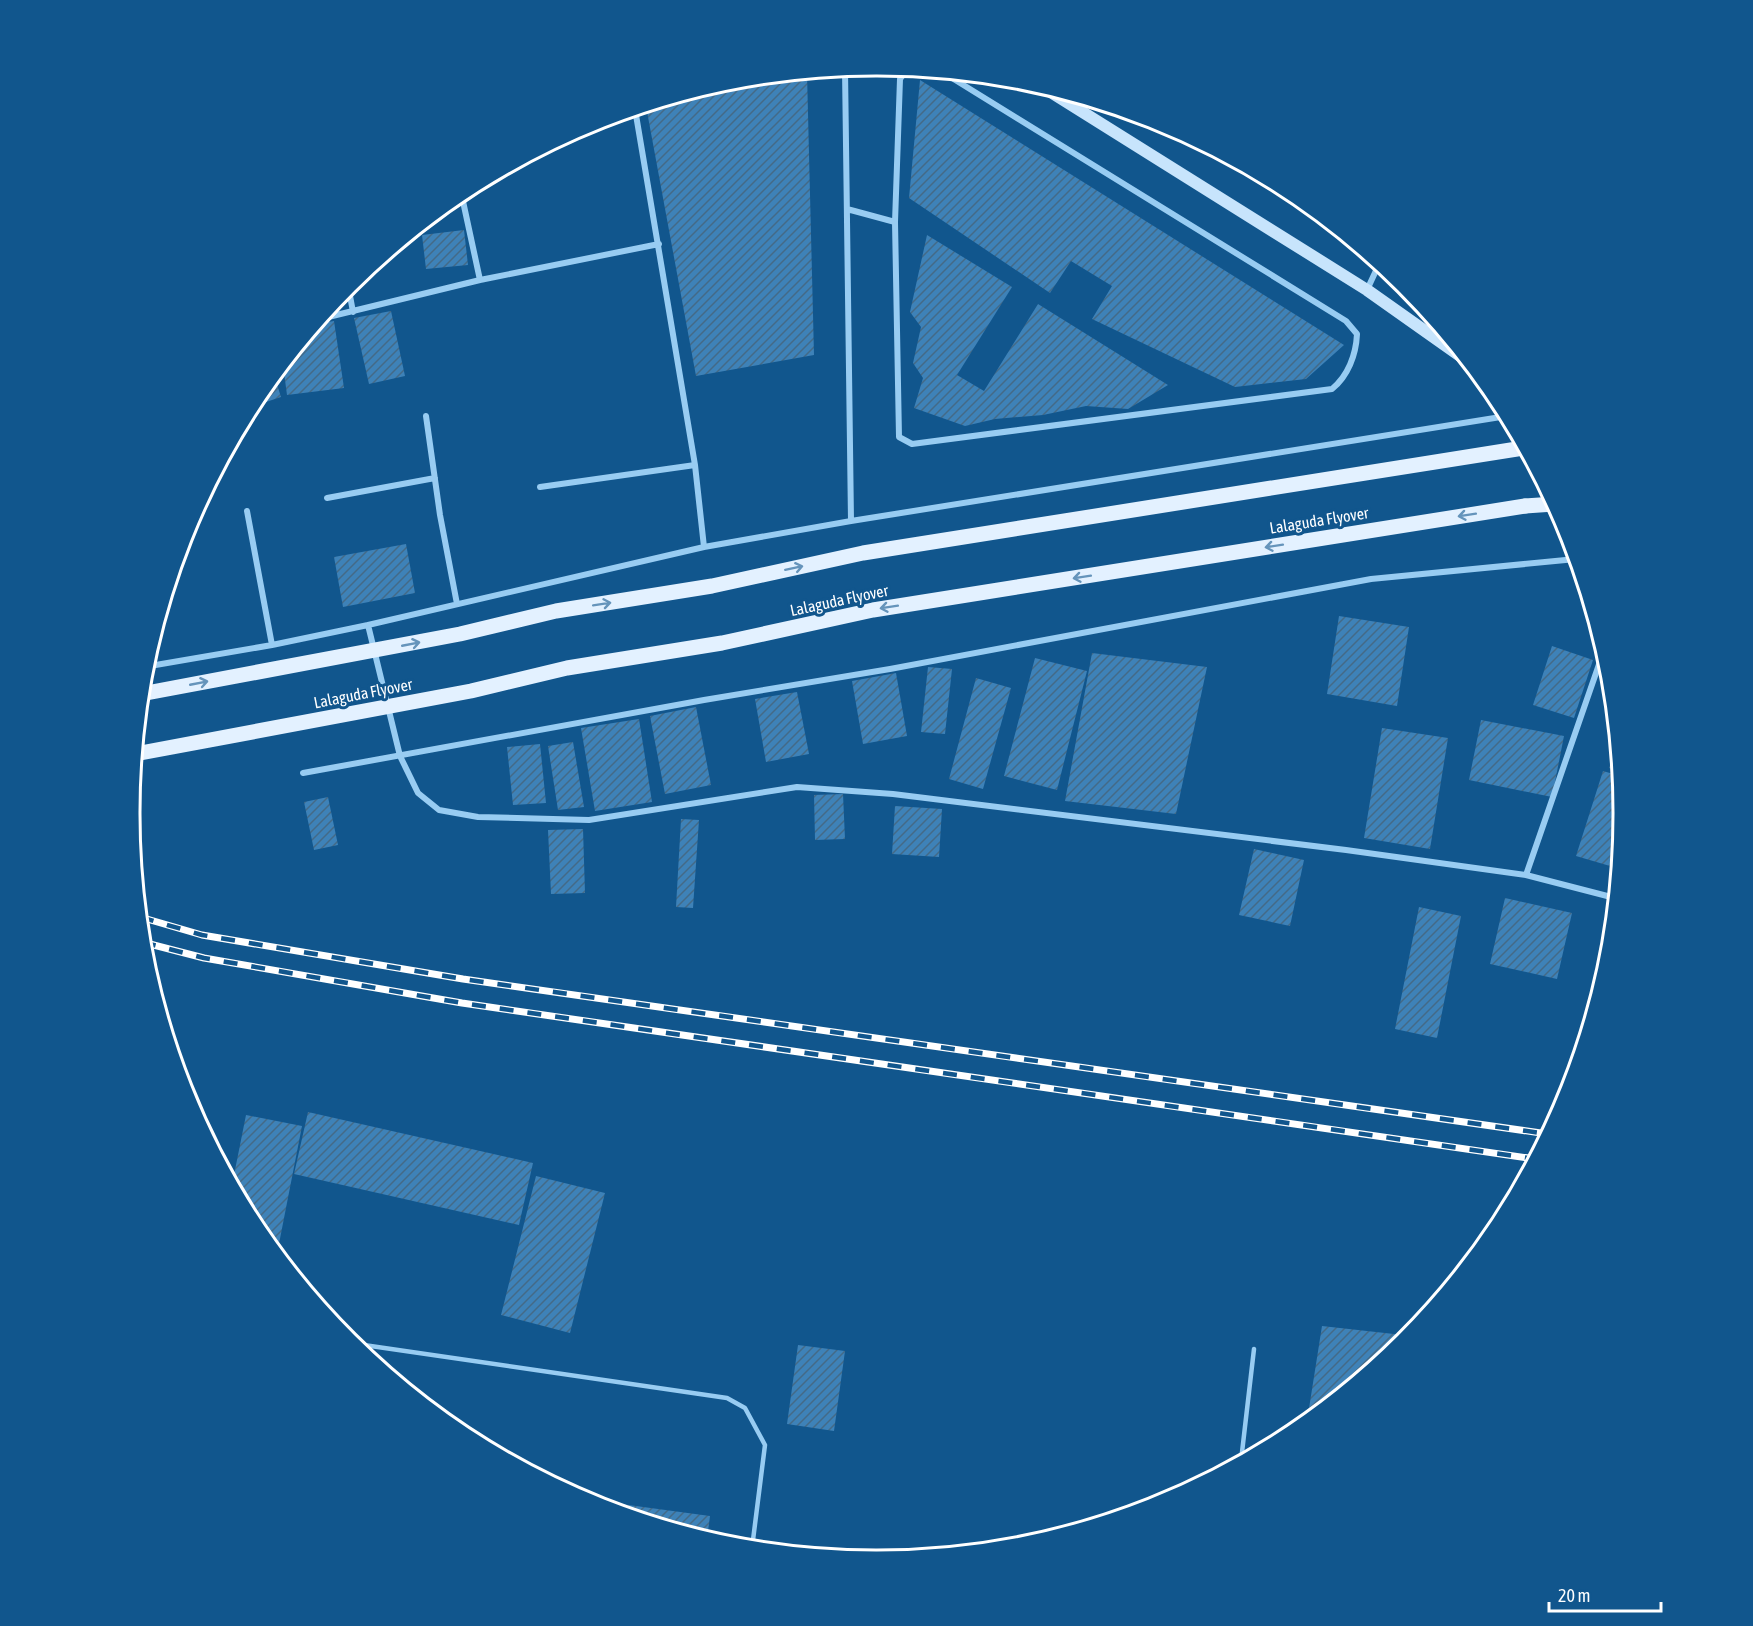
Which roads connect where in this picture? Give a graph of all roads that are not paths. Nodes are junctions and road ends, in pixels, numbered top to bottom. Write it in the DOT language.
graph roads {
  1 [pos="845,77"];
  2 [pos="902,77"];
  3 [pos="958,81"];
  4 [pos="1066,102"];
  5 [pos="636,117"];
  6 [pos="463,204"];
  7 [pos="847,209"];
  8 [pos="895,222"];
  9 [pos="659,244"];
  10 [pos="1375,272"];
  11 [pos="480,280"];
  12 [pos="1367,290"];
  13 [pos="351,298"];
  14 [pos="354,312"];
  15 [pos="333,316"];
  16 [pos="1445,345"];
  17 [pos="426,416"];
  18 [pos="1497,418"];
  19 [pos="1516,449"];
  20 [pos="695,465"];
  21 [pos="435,478"];
  22 [pos="540,487"];
  23 [pos="327,498"];
  24 [pos="1545,505"];
  25 [pos="247,512"];
  26 [pos="851,521"];
  27 [pos="704,547"];
  28 [pos="1568,561"];
  29 [pos="458,604"];
  30 [pos="368,625"];
  31 [pos="272,645"];
  32 [pos="155,665"];
  33 [pos="1598,666"];
  34 [pos="150,692"];
  35 [pos="143,752"];
  36 [pos="400,756"];
  37 [pos="303,773"];
  38 [pos="1526,875"];
  39 [pos="1608,896"];
  40 [pos="367,1345"];
  41 [pos="1254,1349"];
  42 [pos="1242,1453"];
  43 [pos="754,1539"];
  1 -- 7 [label="street"];
  2 -- 8 [label="street"];
  3 -- 8 [label="street"];
  4 -- 12 [label="main road"];
  5 -- 9 [label="street"];
  6 -- 11 [label="street"];
  7 -- 8 [label="street"];
  7 -- 26 [label="street"];
  9 -- 11 [label="street"];
  9 -- 20 [label="street"];
  10 -- 12 [label="street"];
  11 -- 14 [label="street"];
  12 -- 16 [label="main road"];
  13 -- 14 [label="street"];
  14 -- 15 [label="street"];
  17 -- 21 [label="street"];
  18 -- 26 [label="street"];
  34 -- 19 [label="main road, one-way, bridge"];
  20 -- 22 [label="street"];
  20 -- 27 [label="street"];
  21 -- 23 [label="street"];
  21 -- 29 [label="street"];
  24 -- 35 [label="main road, Lalaguda Flyover, one-way, bridge"];
  25 -- 31 [label="street"];
  26 -- 27 [label="street"];
  27 -- 29 [label="street"];
  28 -- 36 [label="street"];
  29 -- 30 [label="street"];
  30 -- 31 [label="street"];
  30 -- 36 [label="street"];
  31 -- 32 [label="street"];
  33 -- 38 [label="street"];
  36 -- 37 [label="street"];
  36 -- 38 [label="street"];
  38 -- 39 [label="street"];
  40 -- 43 [label="lane"];
  41 -- 42 [label="lane"];
}
